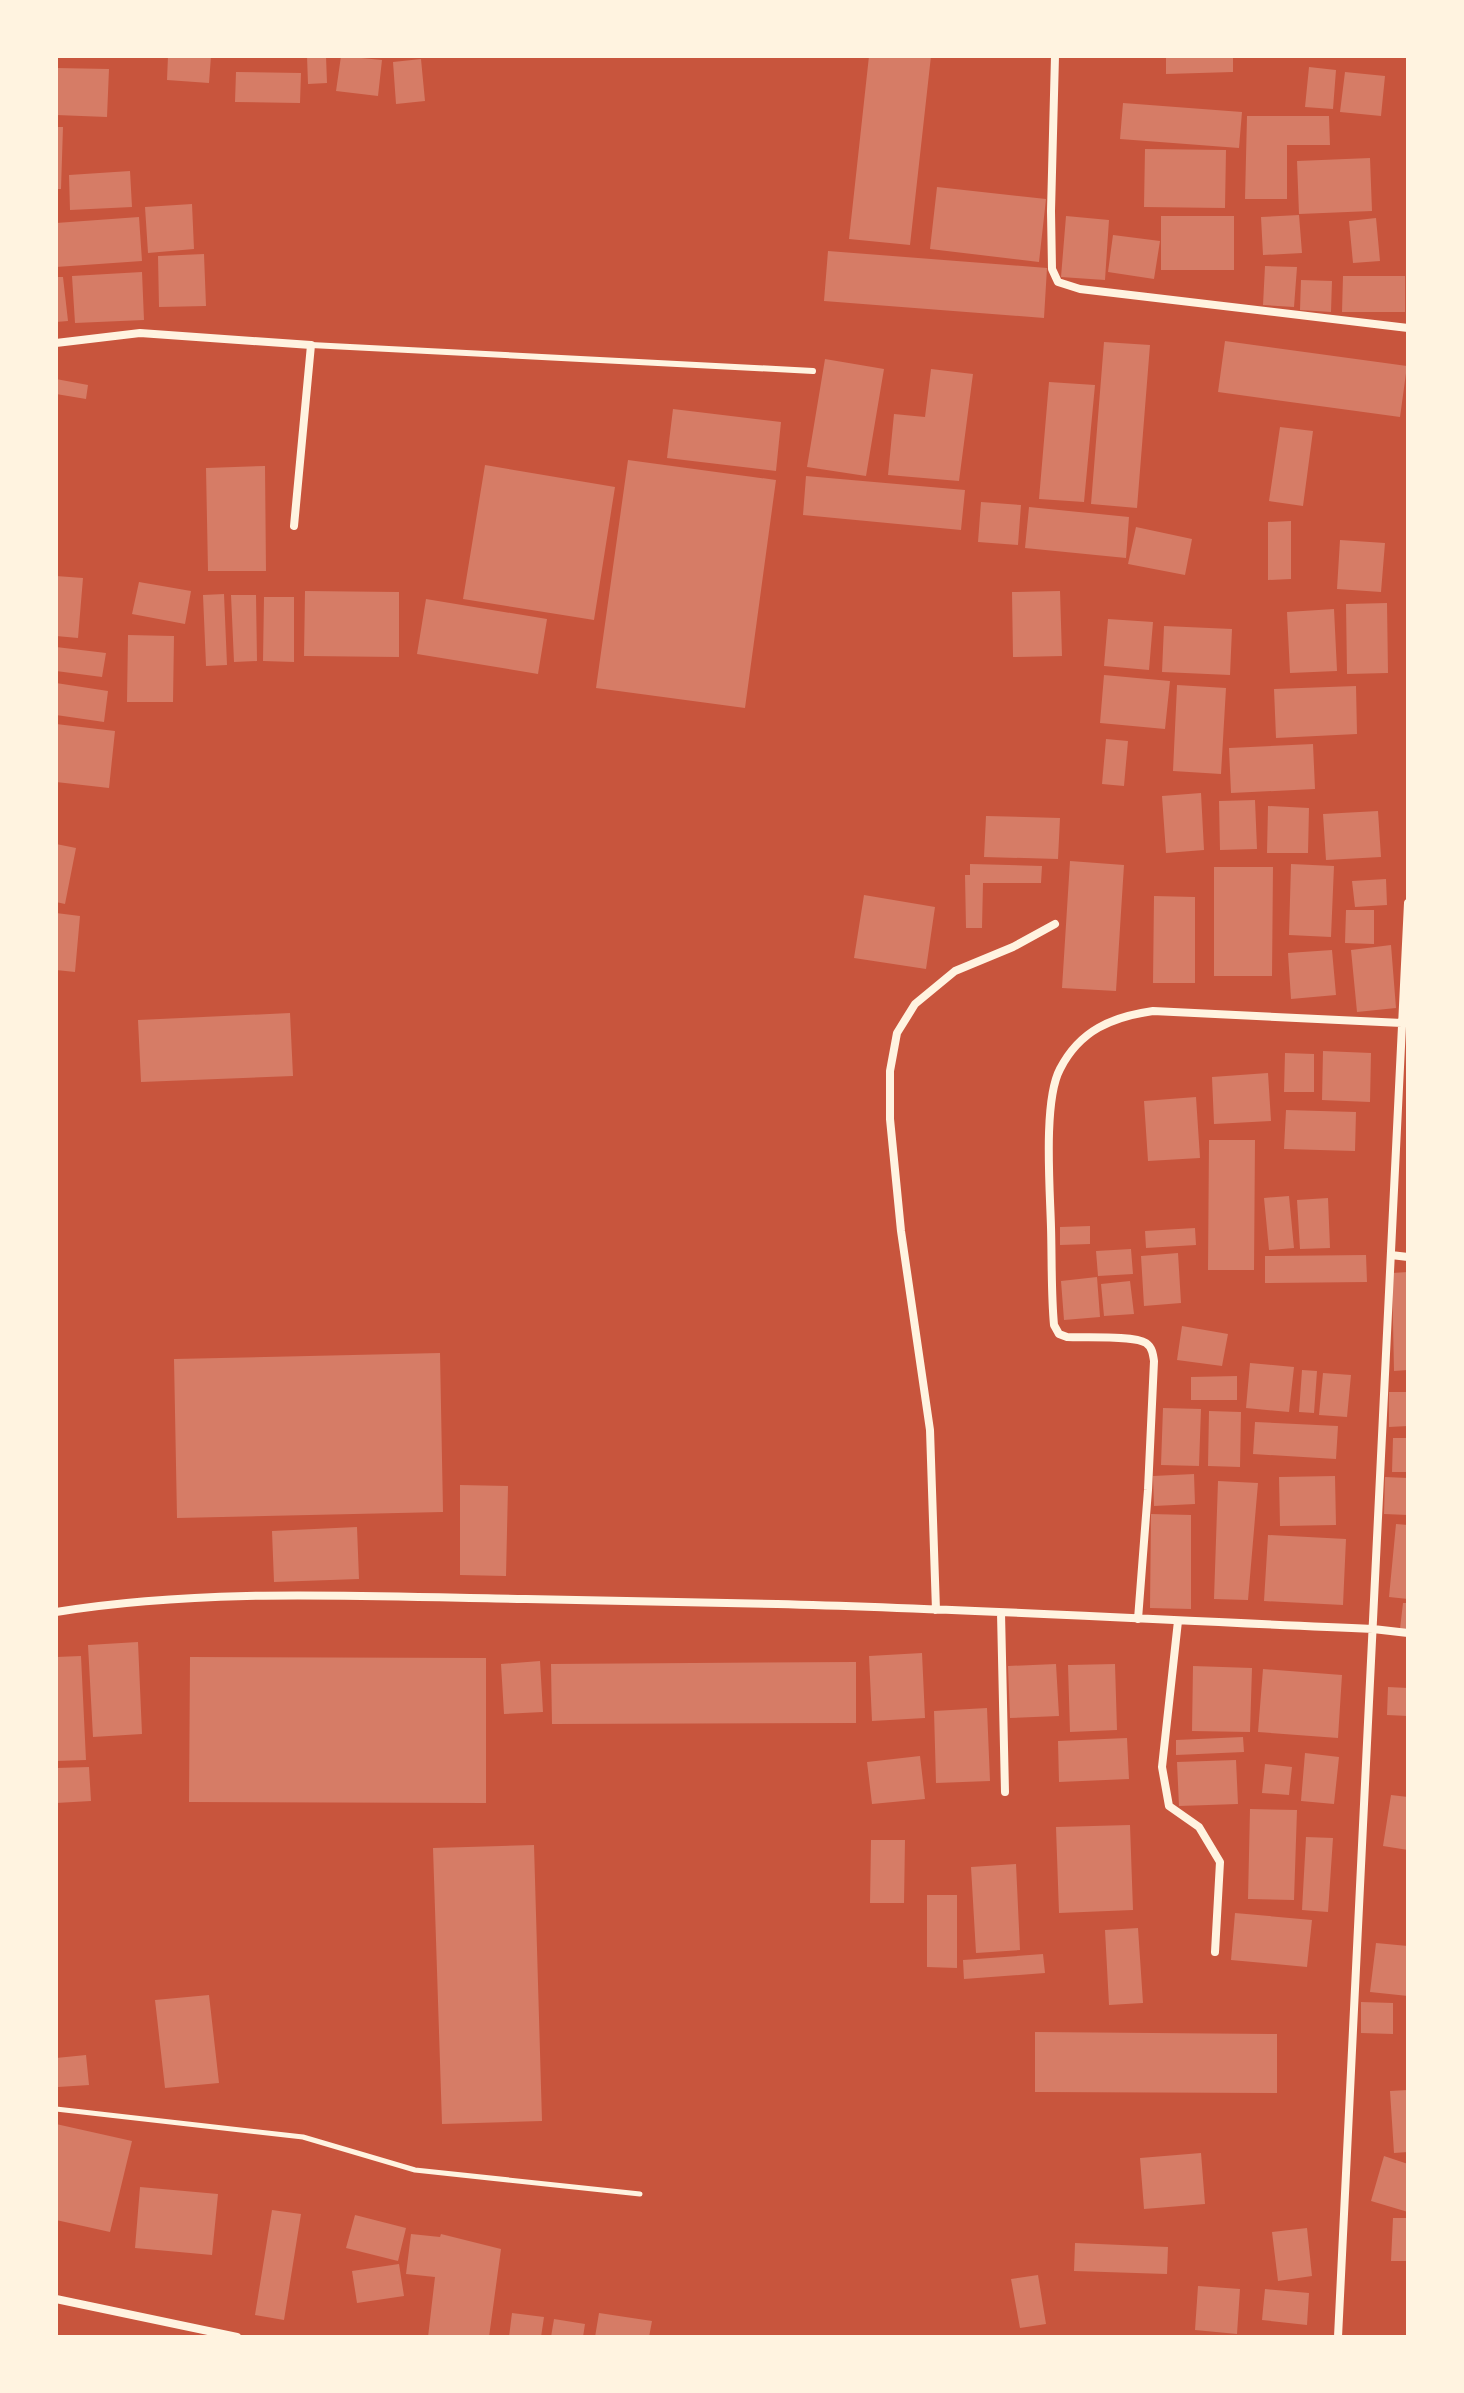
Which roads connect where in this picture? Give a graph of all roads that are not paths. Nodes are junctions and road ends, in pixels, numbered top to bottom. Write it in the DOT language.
graph roads {
  1 [pos="1055,56"];
  2 [pos="1408,328"];
  3 [pos="56,343"];
  4 [pos="311,345"];
  5 [pos="813,371"];
  6 [pos="294,526"];
  7 [pos="1408,903"];
  8 [pos="1055,924"];
  9 [pos="1402,1023"];
  10 [pos="1391,1255"];
  11 [pos="1408,1257"];
  12 [pos="936,1610"];
  13 [pos="56,1612"];
  14 [pos="1001,1613"];
  15 [pos="1138,1619"];
  16 [pos="1178,1621"];
  17 [pos="1373,1629"];
  18 [pos="1408,1633"];
  19 [pos="1005,1792"];
  20 [pos="1215,1952"];
  21 [pos="56,2299"];
  22 [pos="237,2337"];
  23 [pos="1338,2337"];
  1 -- 2 [label="street"];
  3 -- 4 [label="street"];
  4 -- 5 [label="lane"];
  4 -- 6 [label="street"];
  7 -- 9 [label="street"];
  8 -- 12 [label="street"];
  9 -- 10 [label="street"];
  9 -- 15 [label="street"];
  10 -- 11 [label="street"];
  10 -- 17 [label="street"];
  12 -- 13 [label="street"];
  12 -- 14 [label="street"];
  14 -- 15 [label="street"];
  14 -- 19 [label="street"];
  15 -- 16 [label="street"];
  16 -- 17 [label="street"];
  16 -- 20 [label="street"];
  17 -- 18 [label="street"];
  17 -- 23 [label="street"];
  21 -- 22 [label="street"];
}
